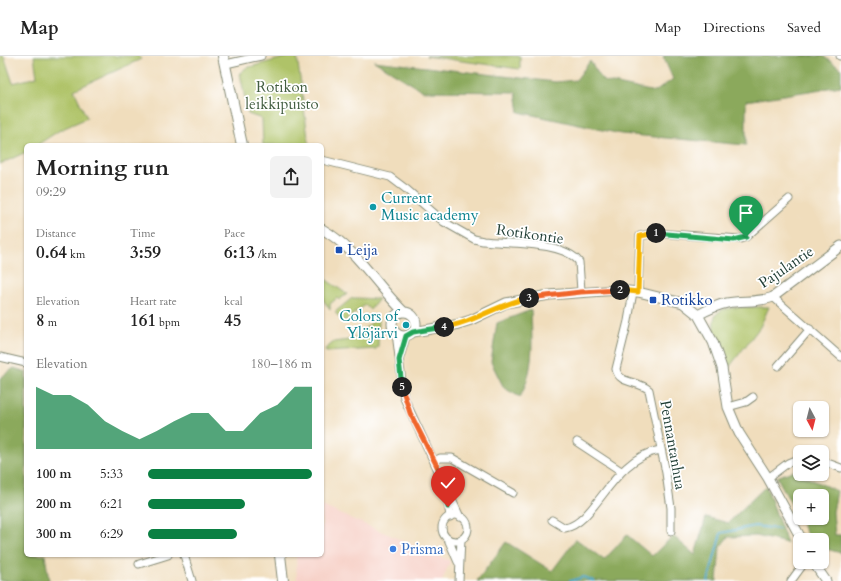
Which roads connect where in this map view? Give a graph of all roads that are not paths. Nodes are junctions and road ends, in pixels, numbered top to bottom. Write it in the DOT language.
graph roads {
  1 [pos="261,56"];
  2 [pos="225,60"];
  3 [pos="242,143"];
  4 [pos="324,160"];
  5 [pos="789,199"];
  6 [pos="324,230"];
  7 [pos="841,246"];
  8 [pos="581,292"];
  9 [pos="635,292"];
  10 [pos="387,296"];
  11 [pos="773,297"];
  12 [pos="404,312"];
  13 [pos="698,315"];
  14 [pos="395,317"];
  15 [pos="416,322"];
  16 [pos="435,328"];
  17 [pos="810,329"];
  18 [pos="396,333"];
  19 [pos="410,334"];
  20 [pos="0,357"];
  21 [pos="841,357"];
  22 [pos="399,360"];
  23 [pos="24,363"];
  24 [pos="778,366"];
  25 [pos="753,397"];
  26 [pos="728,407"];
  27 [pos="578,442"];
  28 [pos="660,450"];
  29 [pos="435,461"];
  30 [pos="793,461"];
  31 [pos="829,464"];
  32 [pos="841,468"];
  33 [pos="621,471"];
  34 [pos="768,478"];
  35 [pos="446,489"];
  36 [pos="513,493"];
  37 [pos="450,517"];
  38 [pos="460,517"];
  39 [pos="552,520"];
  40 [pos="671,531"];
  41 [pos="798,533"];
  42 [pos="448,539"];
  43 [pos="461,539"];
  44 [pos="162,557"];
  45 [pos="185,557"];
  46 [pos="280,557"];
  47 [pos="139,564"];
  48 [pos="458,564"];
  49 [pos="800,569"];
  50 [pos="818,569"];
  51 [pos="192,581"];
  52 [pos="283,581"];
  53 [pos="459,581"];
  54 [pos="791,581"];
  55 [pos="826,581"];
  1 -- 2 [label="street"];
  2 -- 3 [label="main road"];
  4 -- 8 [label="street, Rotikontie"];
  5 -- 9 [label="street"];
  6 -- 10 [label="street"];
  7 -- 11 [label="street, Pajulantie"];
  8 -- 9 [label="street"];
  8 -- 16 [label="street"];
  9 -- 13 [label="street"];
  9 -- 28 [label="street, Pennantanhua"];
  10 -- 12 [label="street"];
  10 -- 14 [label="street"];
  11 -- 13 [label="street, Pajulantie"];
  11 -- 17 [label="street"];
  12 -- 14 [label="street"];
  12 -- 15 [label="street"];
  13 -- 26 [label="street"];
  14 -- 18 [label="street"];
  15 -- 16 [label="street"];
  15 -- 19 [label="street"];
  16 -- 19 [label="street"];
  17 -- 21 [label="street"];
  17 -- 24 [label="street"];
  18 -- 19 [label="street"];
  18 -- 22 [label="street"];
  19 -- 22 [label="street"];
  20 -- 23 [label="street"];
  22 -- 29 [label="street"];
  25 -- 26 [label="street"];
  26 -- 34 [label="street"];
  27 -- 33 [label="street"];
  28 -- 33 [label="street"];
  28 -- 40 [label="street, Pennantanhua"];
  29 -- 35 [label="street"];
  29 -- 36 [label="street"];
  30 -- 34 [label="street"];
  31 -- 32 [label="street"];
  33 -- 39 [label="street"];
  34 -- 41 [label="street"];
  35 -- 37 [label="street"];
  35 -- 38 [label="street"];
  37 -- 38 [label="street"];
  37 -- 42 [label="street"];
  38 -- 43 [label="street"];
  42 -- 43 [label="street"];
  42 -- 48 [label="street"];
  43 -- 48 [label="street"];
  44 -- 47 [label="street"];
  45 -- 51 [label="street"];
  46 -- 52 [label="main road"];
  48 -- 53 [label="street"];
  49 -- 54 [label="street"];
  50 -- 55 [label="street"];
}
